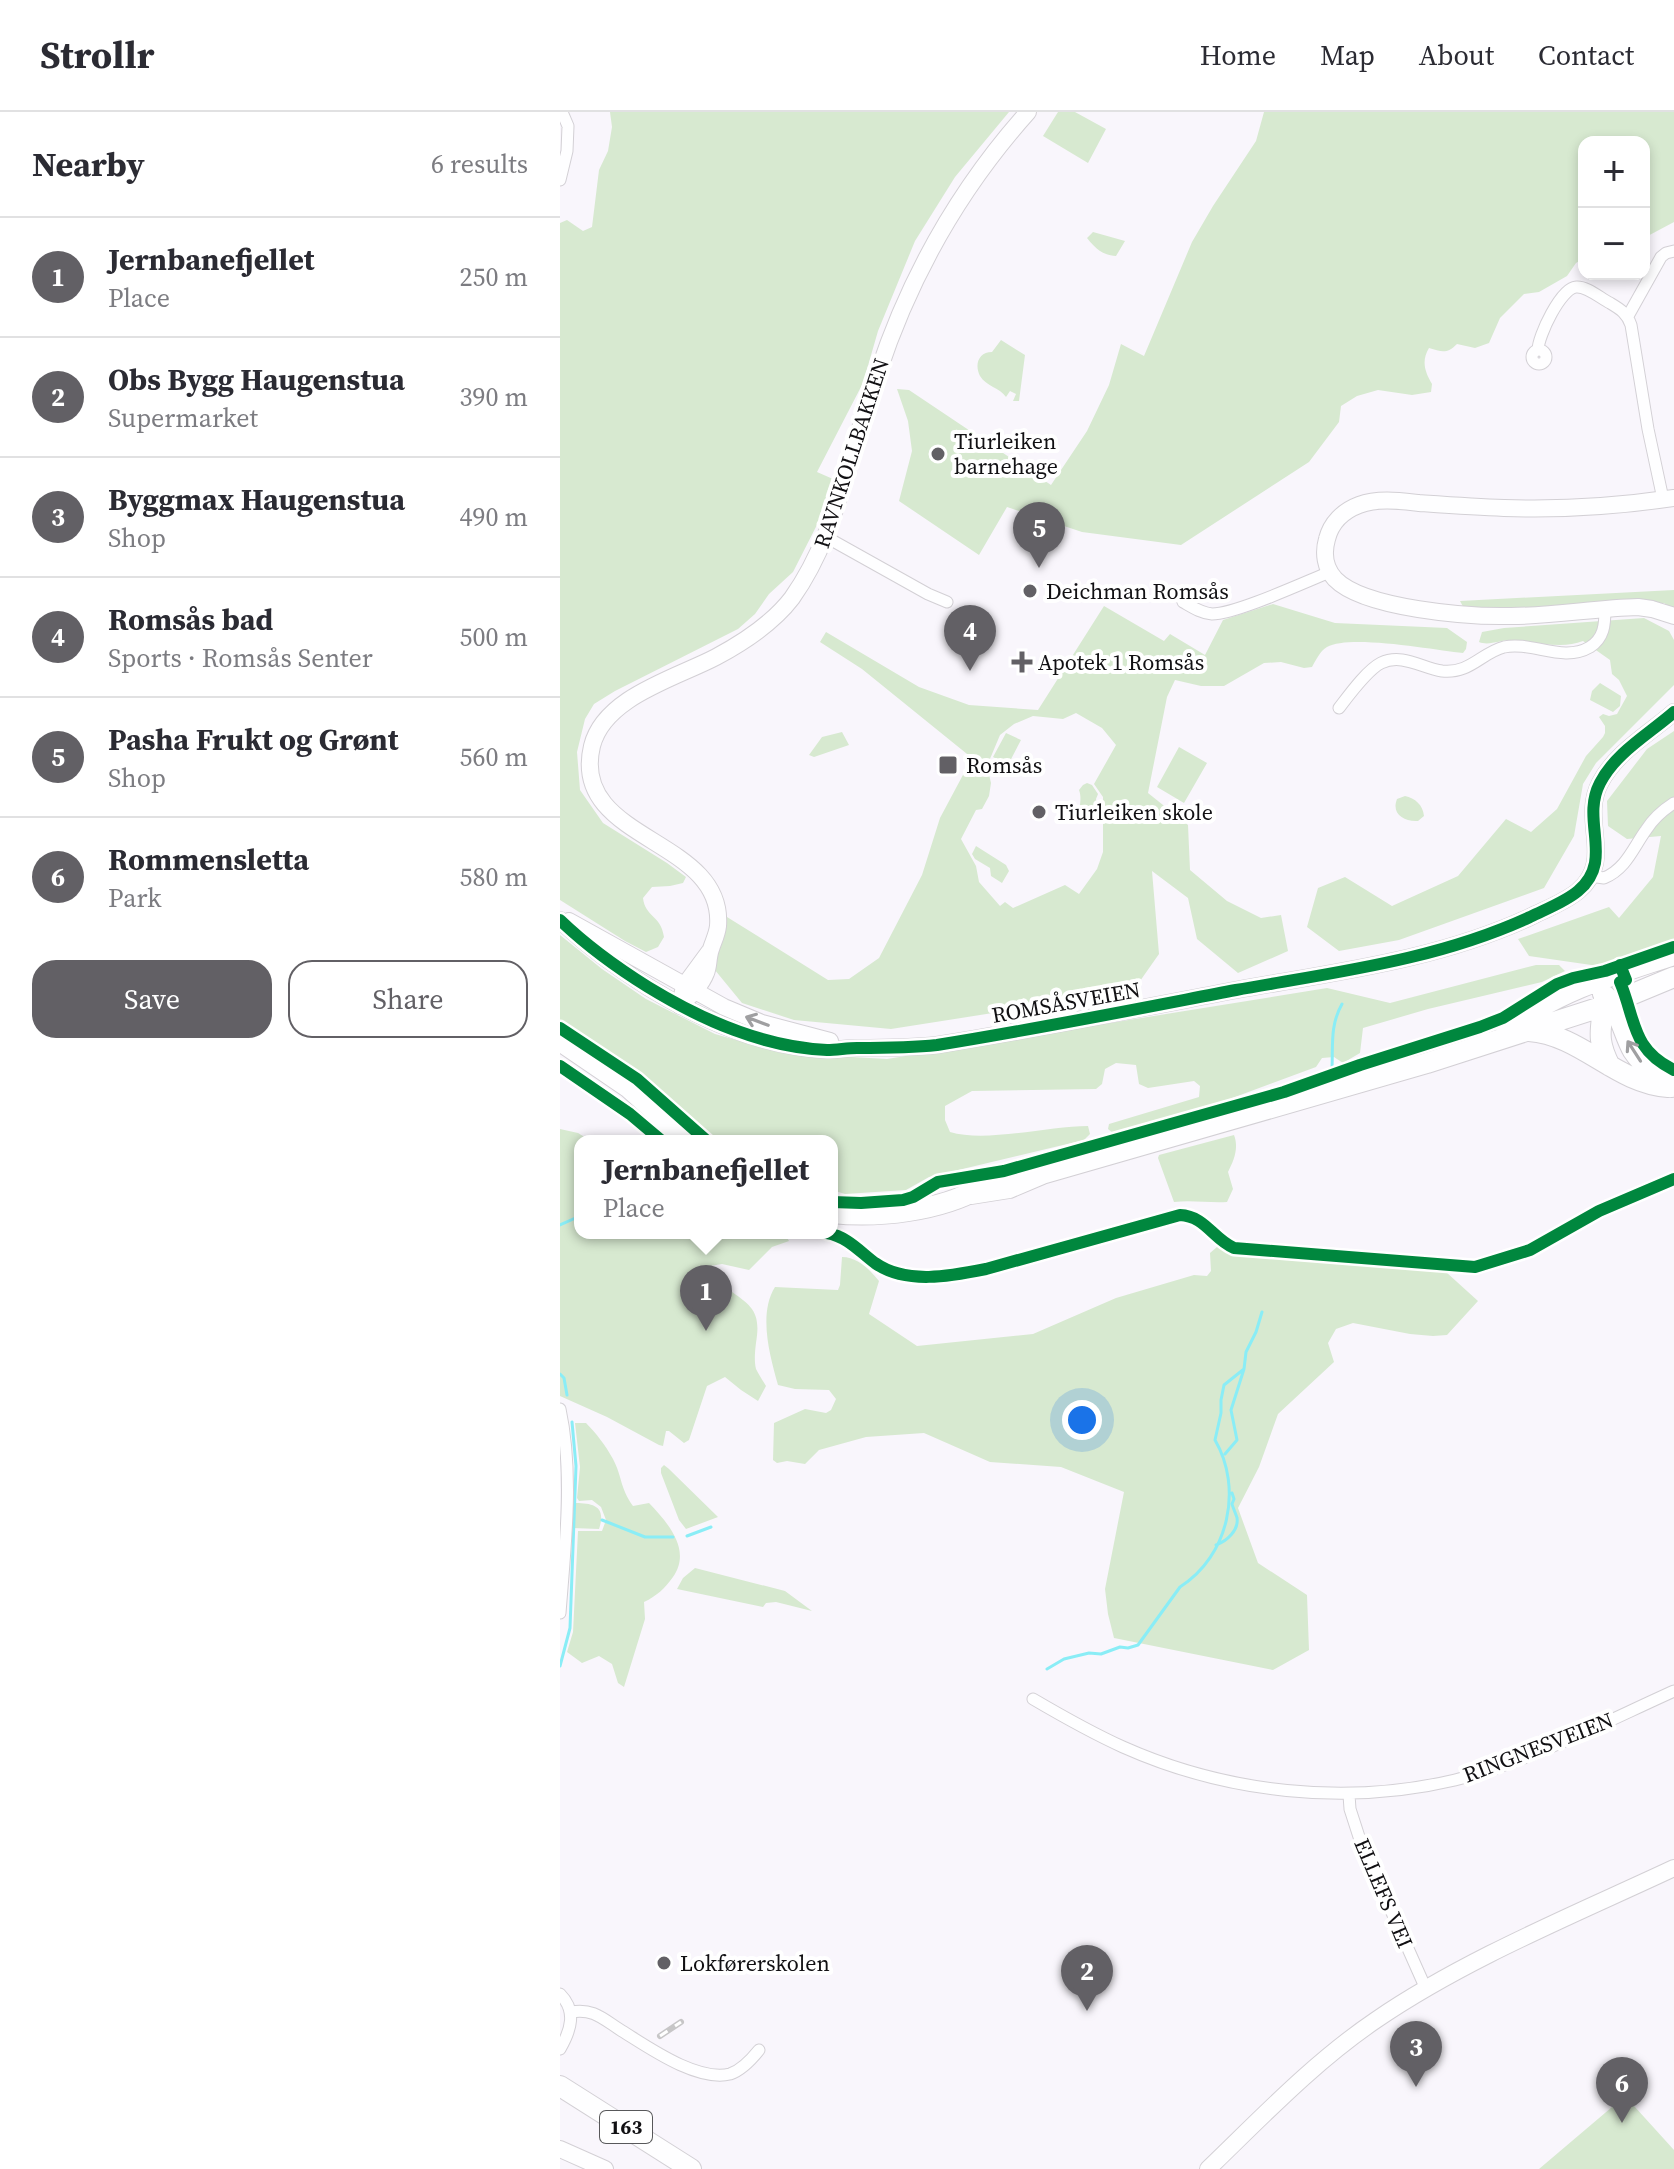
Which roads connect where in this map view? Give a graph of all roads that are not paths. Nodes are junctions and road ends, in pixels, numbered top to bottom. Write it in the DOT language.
graph roads {
  1 [pos="562,112"];
  2 [pos="1028,112"];
  3 [pos="560,180"];
  4 [pos="1674,251"];
  5 [pos="1628,316"];
  6 [pos="1538,350"];
  7 [pos="1669,498"];
  8 [pos="826,537"];
  9 [pos="1330,572"];
  10 [pos="947,602"];
  11 [pos="1183,602"];
  12 [pos="1605,609"];
  13 [pos="1674,616"];
  14 [pos="1339,708"];
  15 [pos="1674,712"];
  16 [pos="1674,803"];
  17 [pos="1590,876"];
  18 [pos="560,918"];
  19 [pos="1674,955"];
  20 [pos="1674,967"];
  21 [pos="1674,977"];
  22 [pos="690,989"];
  23 [pos="1607,1001"];
  24 [pos="680,1006"];
  25 [pos="1523,1031"];
  26 [pos="1497,1040"];
  27 [pos="560,1041"];
  28 [pos="859,1048"];
  29 [pos="1610,1066"];
  30 [pos="1673,1088"];
  31 [pos="681,1135"];
  32 [pos="838,1213"];
  33 [pos="560,1409"];
  34 [pos="560,1613"];
  35 [pos="1674,1691"];
  36 [pos="1033,1699"];
  37 [pos="1349,1795"];
  38 [pos="1674,1868"];
  39 [pos="1426,1989"];
  40 [pos="560,1994"];
  41 [pos="571,2012"];
  42 [pos="560,2049"];
  43 [pos="759,2050"];
  44 [pos="560,2086"];
  45 [pos="560,2102"];
  46 [pos="560,2149"];
  47 [pos="605,2169"];
  48 [pos="666,2169"];
  49 [pos="691,2169"];
  50 [pos="1208,2169"];
  1 -- 3 [label="street"];
  2 -- 8 [label="street, RAVNKOLLBAKKEN"];
  4 -- 5 [label="street"];
  5 -- 6 [label="street"];
  5 -- 7 [label="street"];
  7 -- 9 [label="street"];
  8 -- 10 [label="street"];
  8 -- 22 [label="street, RAVNKOLLBAKKEN"];
  9 -- 11 [label="street"];
  9 -- 12 [label="street"];
  12 -- 13 [label="street"];
  12 -- 14 [label="street"];
  15 -- 17 [label="street"];
  16 -- 17 [label="street"];
  17 -- 28 [label="street, ROMSÅSVEIEN"];
  18 -- 22 [label="street, ROMSÅSVEIEN"];
  18 -- 24 [label="street, ROMSÅSVEIEN"];
  19 -- 26 [label="highway"];
  20 -- 23 [label="highway"];
  21 -- 23 [label="highway"];
  22 -- 24 [label="street, RAVNKOLLBAKKEN"];
  28 -- 22 [label="street, ROMSÅSVEIEN, one-way"];
  23 -- 25 [label="highway"];
  23 -- 29 [label="highway"];
  30 -- 23 [label="highway, one-way"];
  24 -- 28 [label="street, ROMSÅSVEIEN"];
  25 -- 26 [label="highway"];
  25 -- 29 [label="highway"];
  26 -- 32 [label="highway"];
  27 -- 31 [label="highway"];
  29 -- 30 [label="highway"];
  33 -- 34 [label="street"];
  35 -- 37 [label="street, RINGNESVEIEN"];
  36 -- 37 [label="street, RINGNESVEIEN"];
  37 -- 39 [label="street, ELLEFS VEI"];
  38 -- 39 [label="street"];
  39 -- 50 [label="street"];
  40 -- 41 [label="street"];
  41 -- 42 [label="street"];
  41 -- 43 [label="street"];
  44 -- 49 [label="highway, 163"];
  45 -- 48 [label="highway, 163"];
  46 -- 47 [label="street"];
}
